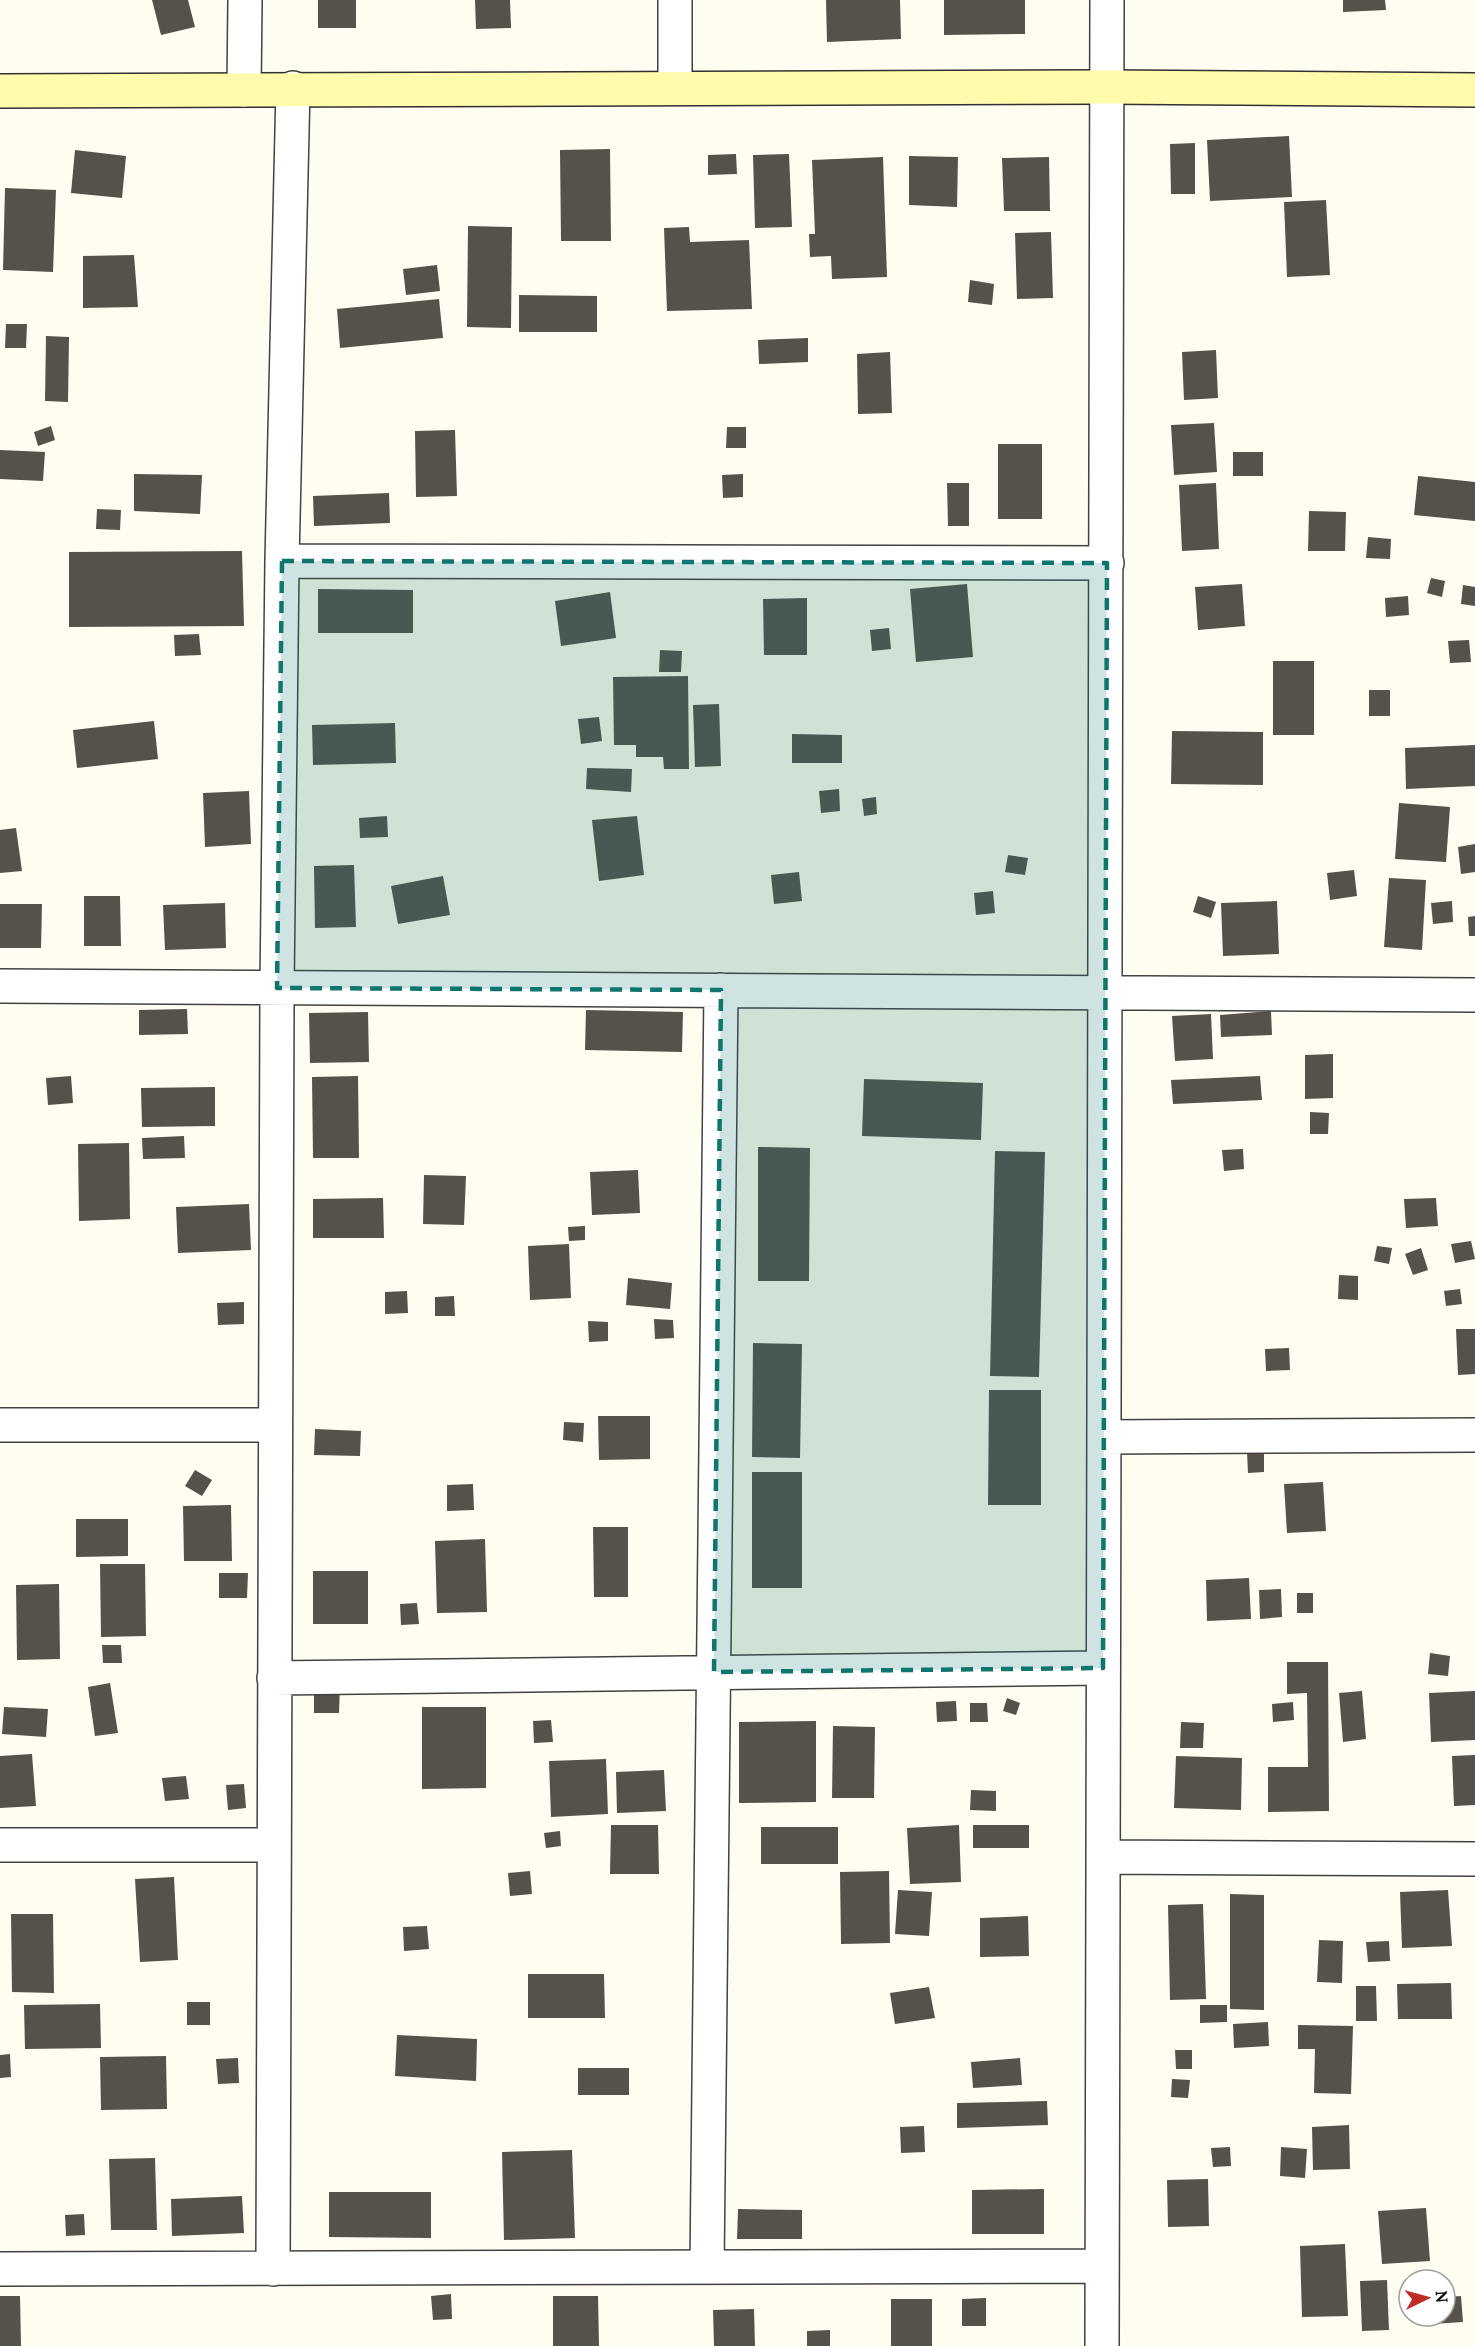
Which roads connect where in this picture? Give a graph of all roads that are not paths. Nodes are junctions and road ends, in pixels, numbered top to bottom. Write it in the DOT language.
graph roads {
  1 [pos="245,0"];
  2 [pos="675,0"];
  3 [pos="1107,0"];
  4 [pos="1107,87"];
  5 [pos="293,88"];
  6 [pos="675,88"];
  7 [pos="244,90"];
  8 [pos="1475,90"];
  9 [pos="0,91"];
  10 [pos="282,561"];
  11 [pos="1107,563"];
  12 [pos="0,986"];
  13 [pos="277,988"];
  14 [pos="721,990"];
  15 [pos="1105,993"];
  16 [pos="1475,995"];
  17 [pos="0,1425"];
  18 [pos="275,1425"];
  19 [pos="1475,1435"];
  20 [pos="1104,1437"];
  21 [pos="1103,1668"];
  22 [pos="714,1672"];
  23 [pos="274,1678"];
  24 [pos="0,1845"];
  25 [pos="274,1845"];
  26 [pos="1103,1857"];
  27 [pos="1475,1859"];
  28 [pos="1102,2266"];
  29 [pos="707,2267"];
  30 [pos="0,2269"];
  31 [pos="273,2269"];
  32 [pos="1102,2346"];
  1 -- 7 [label="street"];
  2 -- 6 [label="street"];
  3 -- 4 [label="street"];
  4 -- 6 [label="main road"];
  4 -- 8 [label="main road"];
  4 -- 11 [label="street"];
  5 -- 6 [label="main road"];
  5 -- 7 [label="main road"];
  5 -- 10 [label="street"];
  7 -- 9 [label="main road"];
  10 -- 11 [label="street"];
  10 -- 13 [label="street"];
  11 -- 15 [label="street"];
  12 -- 13 [label="street"];
  13 -- 14 [label="street"];
  13 -- 18 [label="street"];
  14 -- 15 [label="street"];
  14 -- 22 [label="street"];
  15 -- 16 [label="street"];
  15 -- 20 [label="street"];
  17 -- 18 [label="street"];
  18 -- 23 [label="street"];
  19 -- 20 [label="street"];
  20 -- 21 [label="street"];
  21 -- 22 [label="street"];
  21 -- 26 [label="street"];
  22 -- 23 [label="street"];
  22 -- 29 [label="street"];
  23 -- 25 [label="street"];
  24 -- 25 [label="street"];
  25 -- 31 [label="street"];
  26 -- 27 [label="street"];
  26 -- 28 [label="street"];
  28 -- 29 [label="street"];
  28 -- 32 [label="street"];
  29 -- 31 [label="street"];
  30 -- 31 [label="street"];
}
